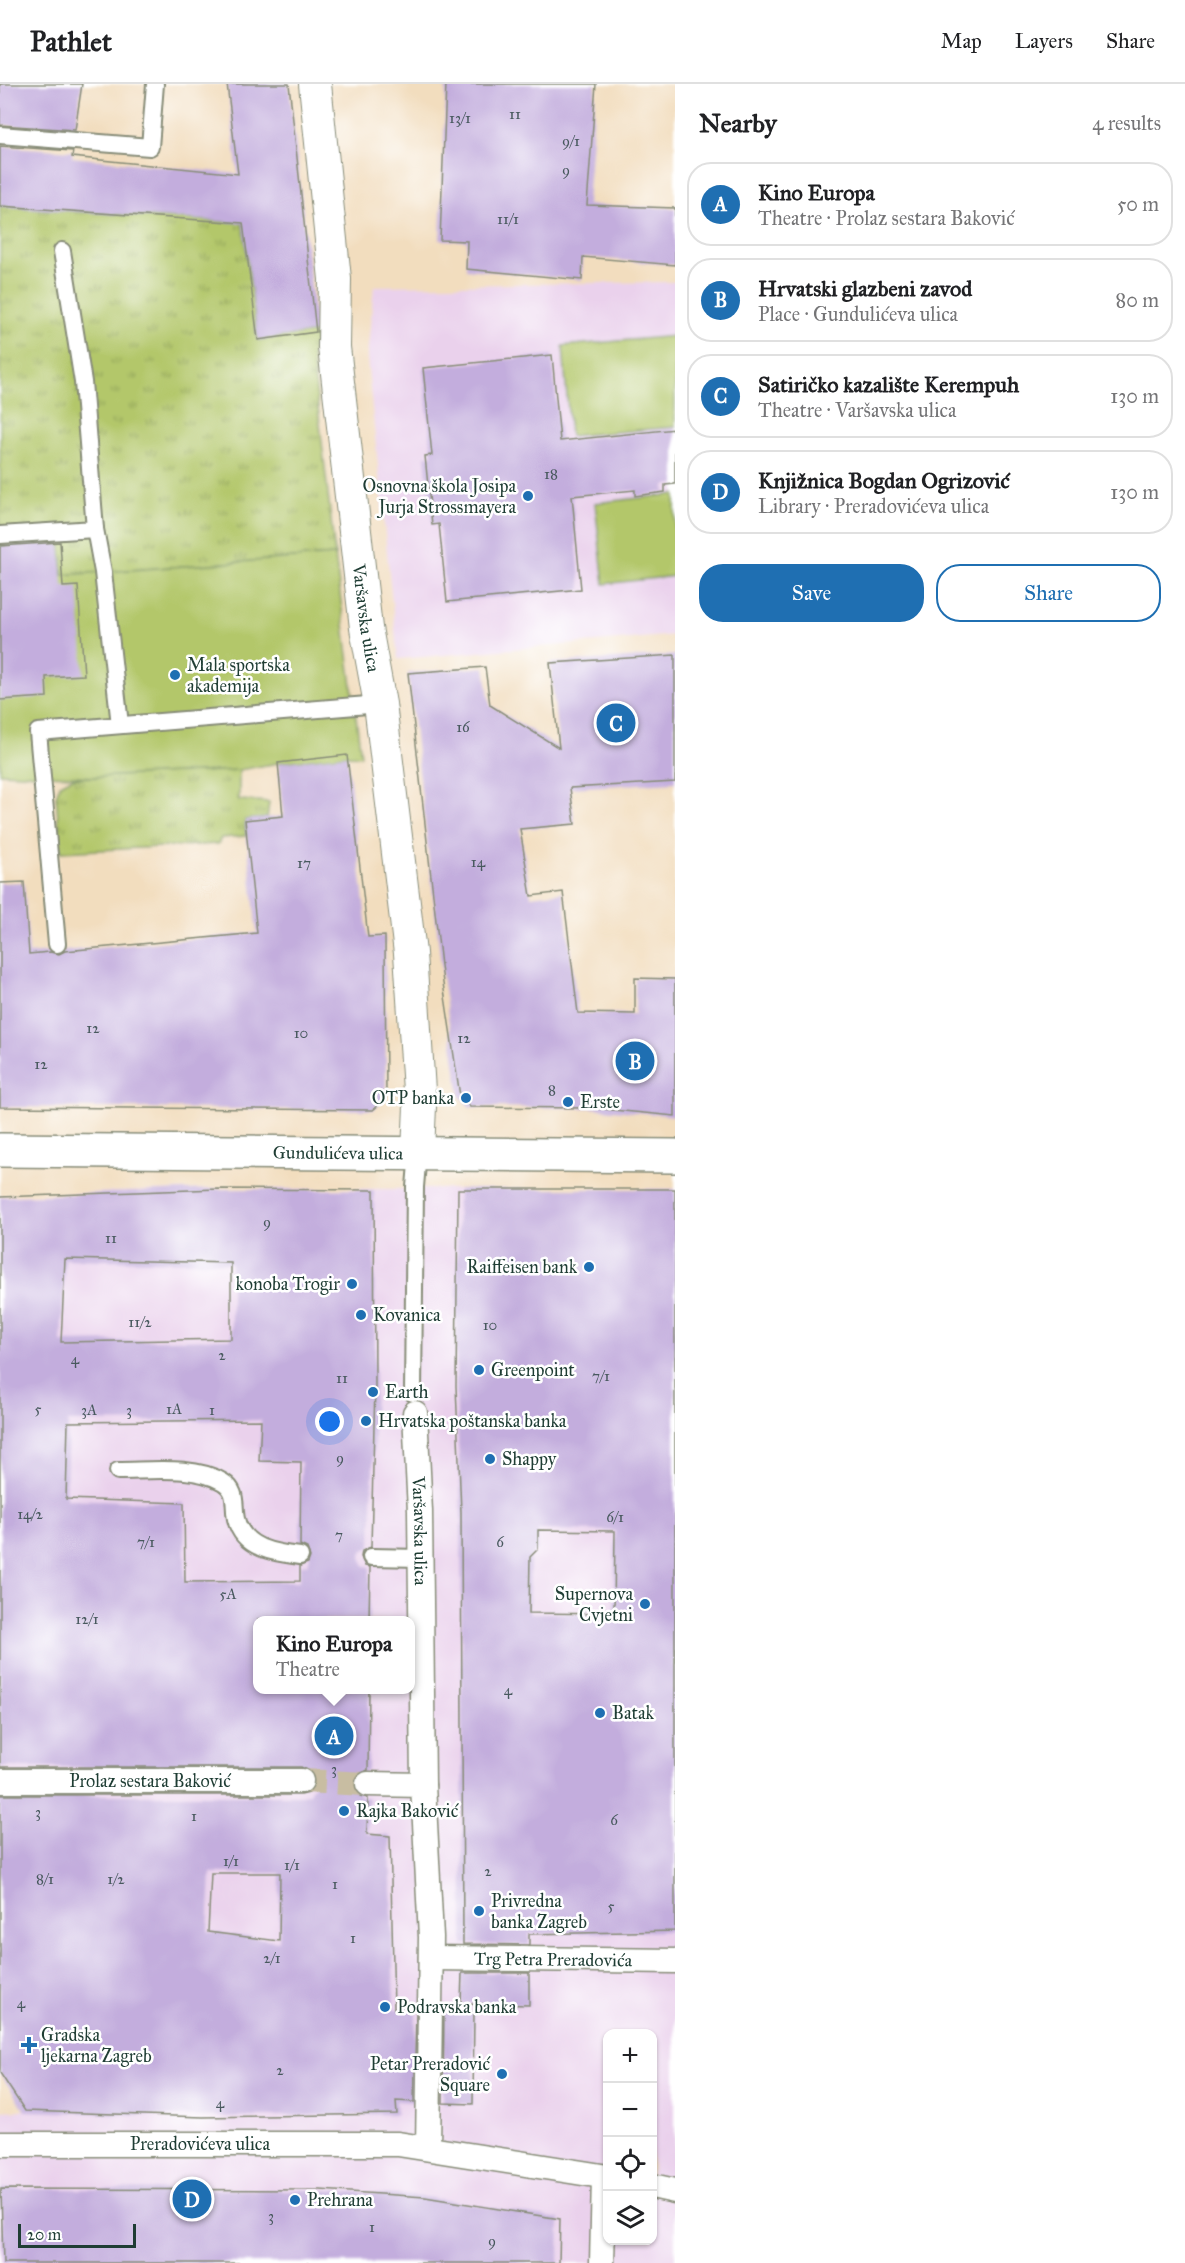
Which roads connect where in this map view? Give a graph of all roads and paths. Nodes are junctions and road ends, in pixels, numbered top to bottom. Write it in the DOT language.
graph roads {
  1 [pos="155,84"];
  2 [pos="315,84"];
  3 [pos="0,135"];
  4 [pos="63,251"];
  5 [pos="95,529"];
  6 [pos="0,535"];
  7 [pos="380,704"];
  8 [pos="120,725"];
  9 [pos="57,944"];
  10 [pos="0,1150"];
  11 [pos="418,1152"];
  12 [pos="675,1156"];
  13 [pos="414,1403"];
  14 [pos="118,1471"];
  15 [pos="300,1556"];
  16 [pos="371,1557"];
  17 [pos="421,1558"];
  18 [pos="0,1781"];
  19 [pos="301,1781"];
  20 [pos="368,1784"];
  21 [pos="423,1785"];
  22 [pos="431,1948"];
  23 [pos="675,1961"];
  24 [pos="0,2144"];
  25 [pos="428,2148"];
  26 [pos="603,2177"];
  27 [pos="657,2187"];
  28 [pos="605,2191"];
  29 [pos="675,2191"];
  30 [pos="602,2263"];
  1 -- 3 [label="lane"];
  2 -- 7 [label="street, Varšavska ulica"];
  4 -- 5 [label="lane"];
  5 -- 6 [label="lane"];
  5 -- 8 [label="lane"];
  7 -- 8 [label="lane"];
  7 -- 11 [label="street, Varšavska ulica"];
  8 -- 9 [label="lane"];
  10 -- 11 [label="street, Gundulićeva ulica"];
  11 -- 12 [label="street, Gundulićeva ulica"];
  11 -- 13 [label="lane"];
  13 -- 17 [label="street, Varšavska ulica"];
  14 -- 15 [label="lane"];
  16 -- 17 [label="lane"];
  17 -- 21 [label="street, Varšavska ulica"];
  18 -- 19 [label="street, Prolaz sestara Baković"];
  20 -- 21 [label="street"];
  21 -- 22 [label="street, Varšavska ulica"];
  22 -- 23 [label="street, Trg Petra Preradovića"];
  22 -- 25 [label="street"];
  24 -- 25 [label="street, Preradovićeva ulica"];
  25 -- 26 [label="street"];
  27 -- 29 [label="street"];
  28 -- 30 [label="street"];
}
